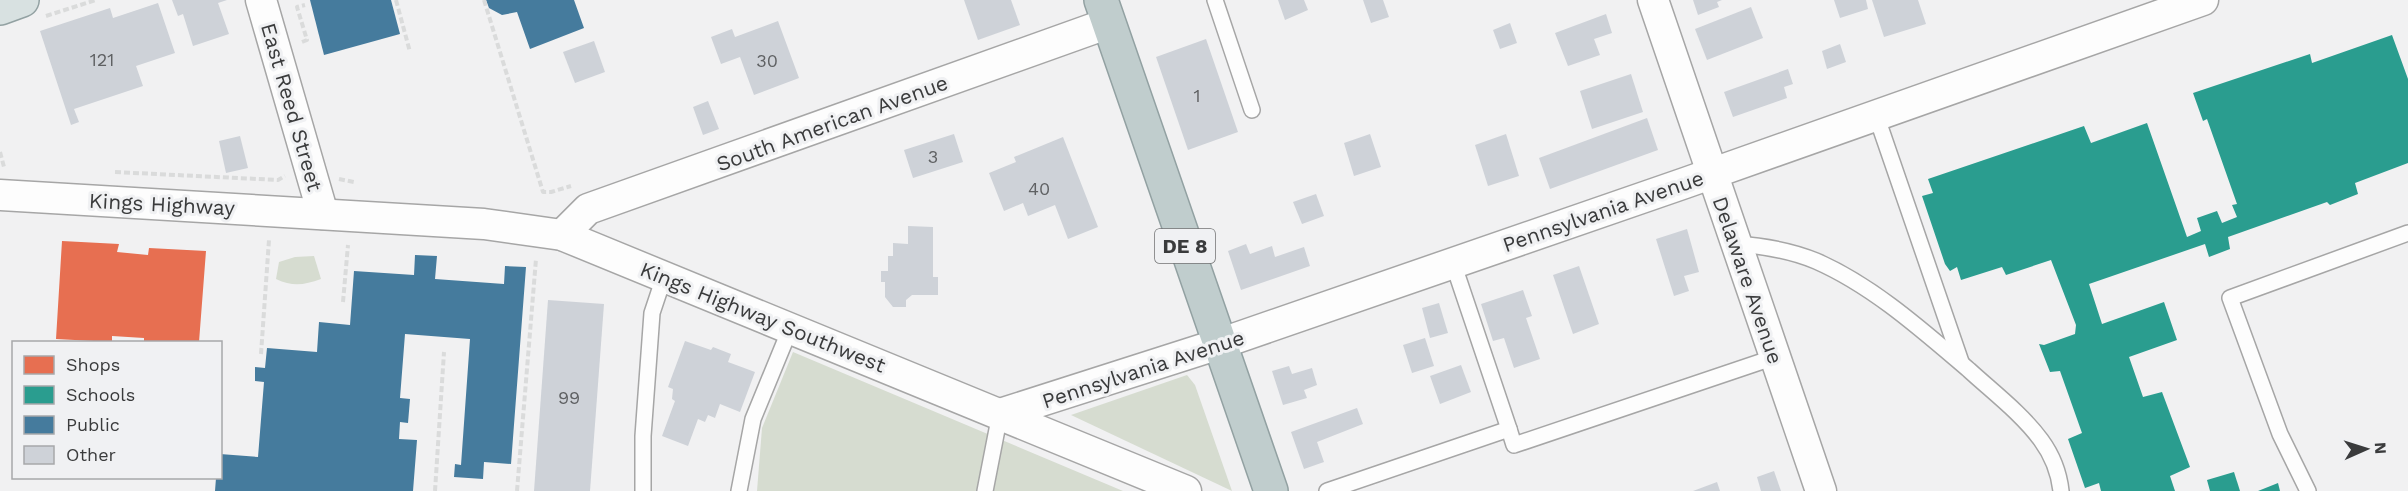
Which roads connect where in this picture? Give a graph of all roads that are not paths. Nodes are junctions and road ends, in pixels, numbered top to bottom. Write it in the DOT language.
graph roads {
  1 [pos="261,0"];
  2 [pos="1215,0"];
  3 [pos="1653,0"];
  4 [pos="2203,0"];
  5 [pos="0,8"];
  6 [pos="32,9"];
  7 [pos="1105,12"];
  8 [pos="1252,110"];
  9 [pos="1876,115"];
  10 [pos="1712,174"];
  11 [pos="1,176"];
  12 [pos="323,214"];
  13 [pos="2408,233"];
  14 [pos="562,234"];
  15 [pos="1736,243"];
  16 [pos="1453,263"];
  17 [pos="664,277"];
  18 [pos="790,329"];
  19 [pos="1219,344"];
  20 [pos="1775,357"];
  21 [pos="1962,364"];
  22 [pos="1000,414"];
  23 [pos="1509,429"];
  24 [pos="643,491"];
  25 [pos="739,491"];
  26 [pos="986,491"];
  27 [pos="1186,491"];
  28 [pos="1271,491"];
  29 [pos="1327,491"];
  30 [pos="1821,491"];
  31 [pos="2061,491"];
  32 [pos="2308,491"];
  1 -- 12 [label="street, East Reed Street"];
  2 -- 8 [label="lane"];
  3 -- 10 [label="street, Delaware Avenue"];
  4 -- 9 [label="street, Pennsylvania Avenue"];
  5 -- 6 [label="main road"];
  7 -- 14 [label="street, South American Avenue"];
  7 -- 19 [label="highway, DE 8"];
  9 -- 10 [label="street, Pennsylvania Avenue"];
  9 -- 21 [label="lane"];
  10 -- 15 [label="street, Delaware Avenue"];
  10 -- 16 [label="street, Pennsylvania Avenue"];
  11 -- 12 [label="street, Kings Highway"];
  12 -- 14 [label="street, Kings Highway Southwest"];
  13 -- 32 [label="lane"];
  14 -- 17 [label="street, Kings Highway Southwest"];
  15 -- 20 [label="street, Delaware Avenue"];
  15 -- 21 [label="lane"];
  16 -- 19 [label="street, Pennsylvania Avenue"];
  16 -- 23 [label="lane"];
  17 -- 18 [label="street, Kings Highway Southwest"];
  17 -- 24 [label="lane"];
  18 -- 22 [label="street, Kings Highway Southwest"];
  18 -- 25 [label="lane"];
  19 -- 22 [label="street, Pennsylvania Avenue"];
  19 -- 28 [label="highway, DE 8"];
  20 -- 23 [label="lane"];
  20 -- 30 [label="street, Delaware Avenue"];
  21 -- 31 [label="lane"];
  22 -- 26 [label="lane"];
  22 -- 27 [label="street, Kings Highway Southwest"];
  23 -- 29 [label="lane"];
}
